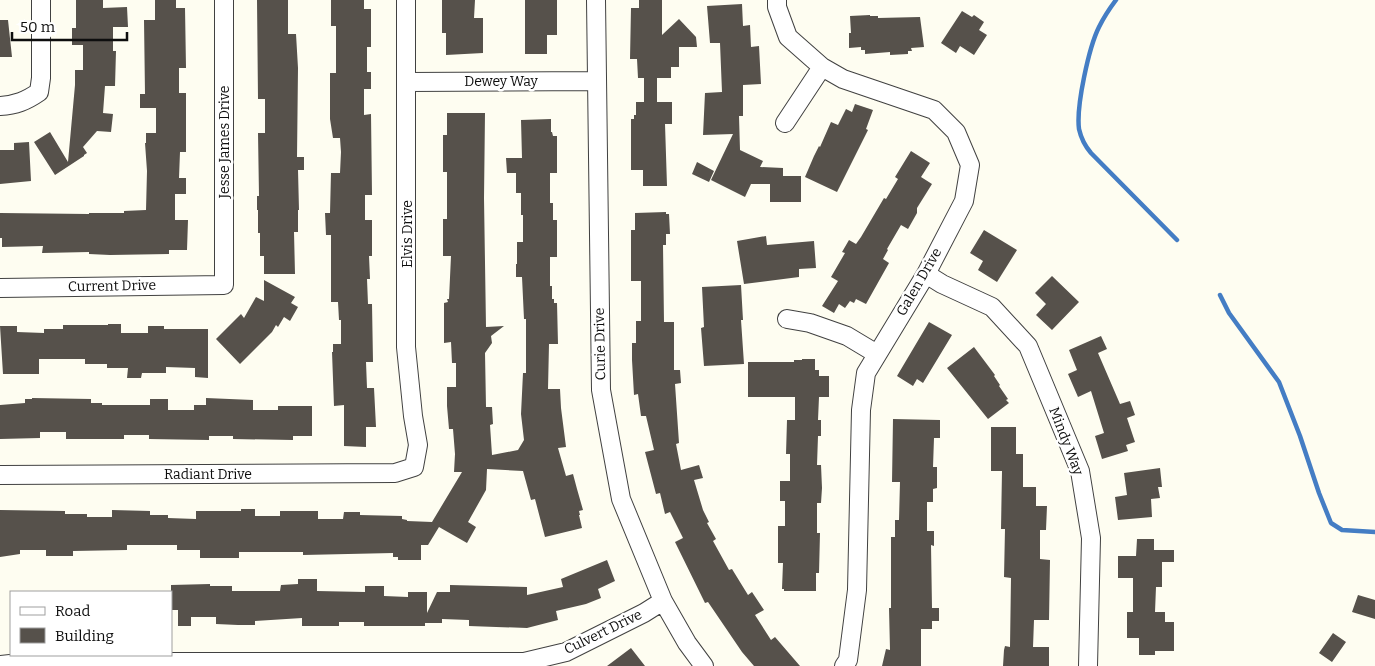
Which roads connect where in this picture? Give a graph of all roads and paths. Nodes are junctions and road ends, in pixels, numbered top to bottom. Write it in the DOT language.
graph roads {
  1 [pos="41,0"];
  2 [pos="224,0"];
  3 [pos="406,0"];
  4 [pos="596,0"];
  5 [pos="777,0"];
  6 [pos="822,67"];
  7 [pos="596,81"];
  8 [pos="407,82"];
  9 [pos="0,106"];
  10 [pos="785,123"];
  11 [pos="926,274"];
  12 [pos="224,285"];
  13 [pos="0,288"];
  14 [pos="787,320"];
  15 [pos="877,354"];
  16 [pos="414,467"];
  17 [pos="0,475"];
  18 [pos="663,601"];
  19 [pos="0,665"];
  20 [pos="704,666"];
  21 [pos="844,666"];
  22 [pos="1088,666"];
  1 -- 9 [label="street"];
  2 -- 12 [label="street, Jesse James Drive"];
  3 -- 8 [label="street, Elvis Drive"];
  4 -- 7 [label="street, Curie Drive"];
  5 -- 6 [label="street, Galen Drive"];
  6 -- 10 [label="street"];
  6 -- 11 [label="street, Galen Drive"];
  7 -- 8 [label="street, Dewey Way"];
  7 -- 18 [label="street, Curie Drive"];
  8 -- 16 [label="street, Elvis Drive"];
  11 -- 15 [label="street, Galen Drive"];
  11 -- 22 [label="street, Mindy Way"];
  12 -- 13 [label="street, Current Drive"];
  14 -- 15 [label="street"];
  15 -- 21 [label="street, Galen Drive"];
  16 -- 17 [label="street, Radiant Drive"];
  18 -- 19 [label="street, Culvert Drive"];
  18 -- 20 [label="street, Curie Drive"];
}
